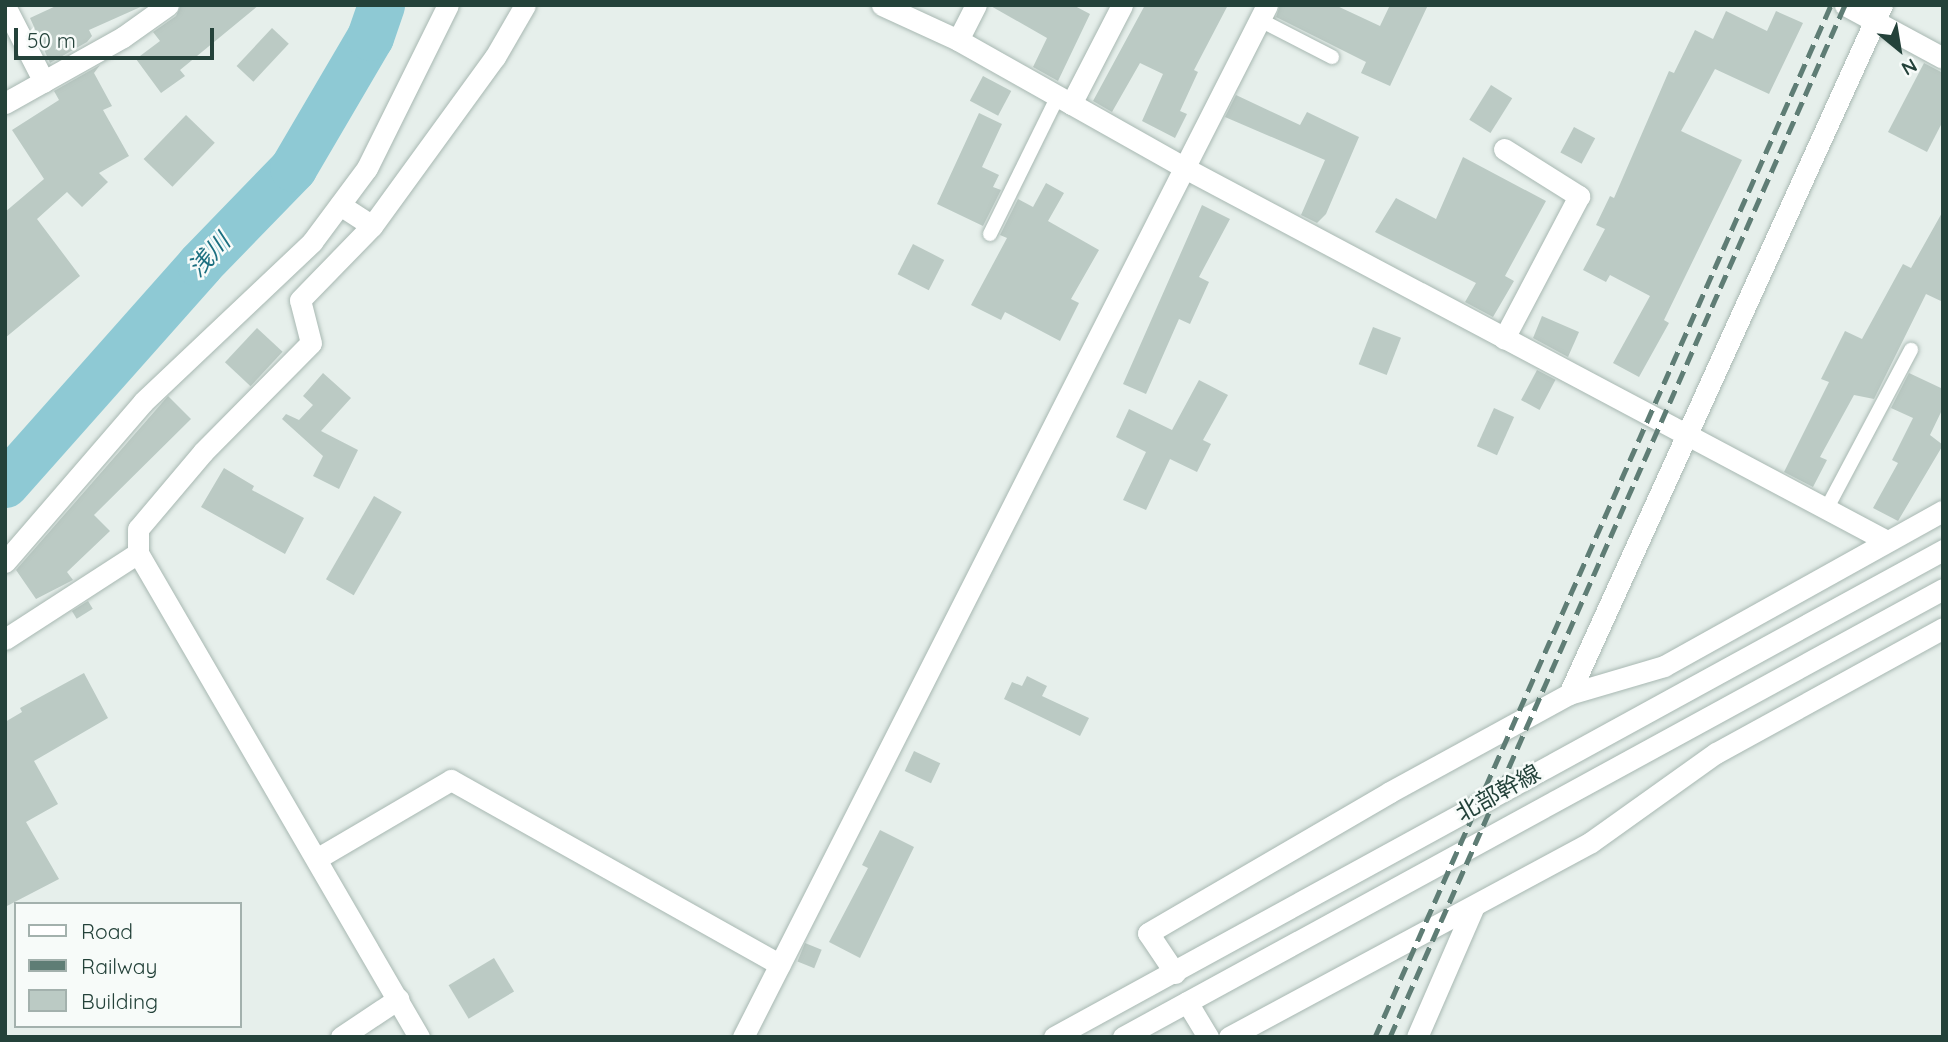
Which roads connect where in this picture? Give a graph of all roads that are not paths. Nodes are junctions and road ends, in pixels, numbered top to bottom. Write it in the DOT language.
graph roads {
  1 [pos="168,5"];
  2 [pos="448,5"];
  3 [pos="525,5"];
  4 [pos="882,5"];
  5 [pos="976,5"];
  6 [pos="1122,5"];
  7 [pos="1845,5"];
  8 [pos="5,6"];
  9 [pos="1263,13"];
  10 [pos="1879,13"];
  11 [pos="958,40"];
  12 [pos="1332,57"];
  13 [pos="1943,58"];
  14 [pos="44,82"];
  15 [pos="1065,100"];
  16 [pos="5,103"];
  17 [pos="1504,149"];
  18 [pos="1183,167"];
  19 [pos="340,205"];
  20 [pos="372,226"];
  21 [pos="990,234"];
  22 [pos="1504,338"];
  23 [pos="1911,351"];
  24 [pos="1687,436"];
  25 [pos="1828,506"];
  26 [pos="1943,511"];
  27 [pos="1887,541"];
  28 [pos="1943,550"];
  29 [pos="138,553"];
  30 [pos="5,562"];
  31 [pos="1943,589"];
  32 [pos="1943,628"];
  33 [pos="5,639"];
  34 [pos="1569,694"];
  35 [pos="318,858"];
  36 [pos="1473,908"];
  37 [pos="780,965"];
  38 [pos="1175,972"];
  39 [pos="398,999"];
  40 [pos="1187,1002"];
  41 [pos="341,1037"];
  42 [pos="419,1037"];
  43 [pos="743,1037"];
  44 [pos="1054,1037"];
  45 [pos="1123,1037"];
  46 [pos="1208,1037"];
  47 [pos="1229,1037"];
  48 [pos="1417,1037"];
  1 -- 14 [label="street"];
  2 -- 19 [label="street"];
  3 -- 20 [label="street"];
  4 -- 11 [label="street"];
  5 -- 11 [label="street"];
  6 -- 15 [label="street"];
  7 -- 10 [label="street"];
  8 -- 14 [label="street"];
  9 -- 12 [label="lane"];
  9 -- 18 [label="street"];
  10 -- 13 [label="street"];
  10 -- 24 [label="street"];
  11 -- 15 [label="street"];
  14 -- 16 [label="street"];
  15 -- 18 [label="street"];
  15 -- 21 [label="lane"];
  17 -- 22 [label="street"];
  18 -- 22 [label="street"];
  18 -- 37 [label="street"];
  19 -- 20 [label="street"];
  19 -- 30 [label="street"];
  20 -- 29 [label="street"];
  22 -- 24 [label="street"];
  23 -- 25 [label="lane"];
  24 -- 25 [label="street"];
  24 -- 34 [label="street"];
  25 -- 27 [label="street"];
  26 -- 27 [label="street"];
  27 -- 34 [label="street"];
  28 -- 38 [label="street, 北部幹線"];
  29 -- 33 [label="street"];
  29 -- 35 [label="street"];
  31 -- 40 [label="street, 北部幹線"];
  32 -- 36 [label="street"];
  34 -- 38 [label="street"];
  35 -- 37 [label="street"];
  35 -- 39 [label="street"];
  36 -- 47 [label="street"];
  36 -- 48 [label="street"];
  37 -- 43 [label="street"];
  38 -- 44 [label="street, 北部幹線"];
  39 -- 41 [label="street"];
  39 -- 42 [label="street"];
  40 -- 45 [label="street, 北部幹線"];
  40 -- 46 [label="street"];
}
